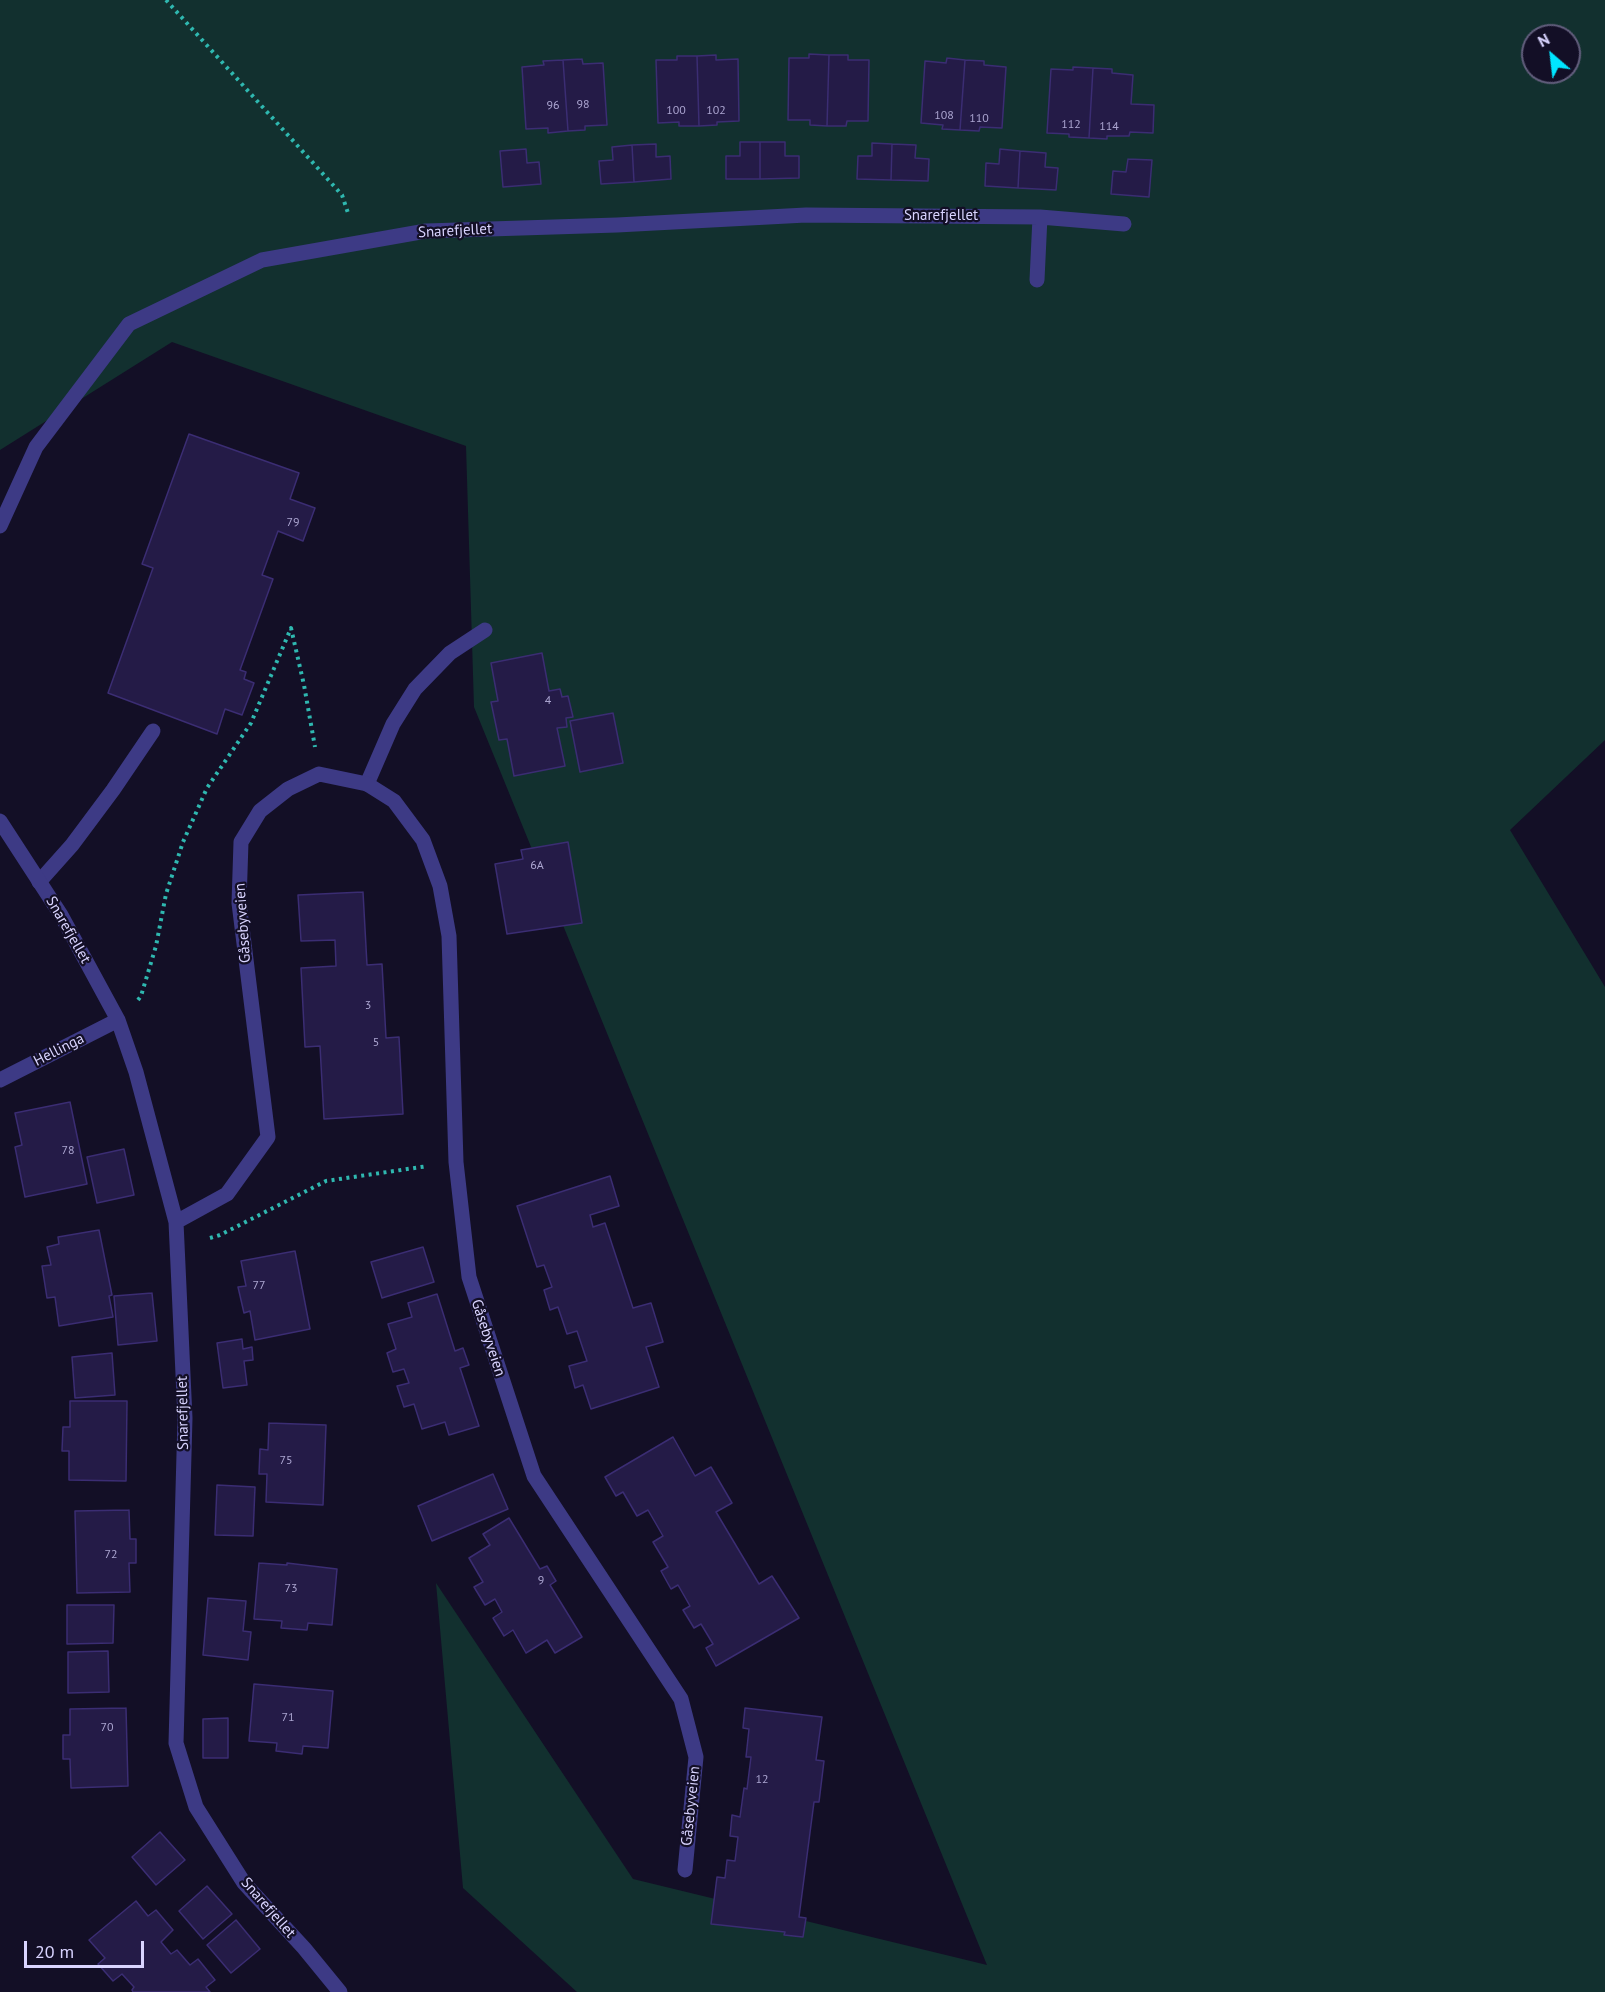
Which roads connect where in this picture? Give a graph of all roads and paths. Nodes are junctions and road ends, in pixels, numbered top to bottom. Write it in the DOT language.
graph roads {
  1 [pos="166,0"];
  2 [pos="1040,217"];
  3 [pos="1124,224"];
  4 [pos="358,242"];
  5 [pos="1037,280"];
  6 [pos="0,526"];
  7 [pos="485,630"];
  8 [pos="153,731"];
  9 [pos="319,774"];
  10 [pos="367,784"];
  11 [pos="0,821"];
  12 [pos="39,882"];
  13 [pos="118,1020"];
  14 [pos="0,1080"];
  15 [pos="456,1162"];
  16 [pos="176,1222"];
  17 [pos="177,1246"];
  18 [pos="685,1870"];
  19 [pos="340,1992"];
  1 -- 4 [label="path"];
  2 -- 3 [label="street, Snarefjellet"];
  2 -- 4 [label="street, Snarefjellet"];
  2 -- 5 [label="street"];
  4 -- 6 [label="street, Snarefjellet"];
  7 -- 10 [label="street"];
  8 -- 12 [label="street"];
  9 -- 10 [label="street, Gåsebyveien"];
  9 -- 13 [label="path"];
  9 -- 16 [label="street, Gåsebyveien"];
  10 -- 15 [label="street, Gåsebyveien"];
  11 -- 12 [label="street, Snarefjellet"];
  12 -- 13 [label="street, Snarefjellet"];
  13 -- 14 [label="street, Hellinga"];
  13 -- 16 [label="street, Snarefjellet"];
  15 -- 17 [label="path"];
  15 -- 18 [label="street, Gåsebyveien"];
  16 -- 17 [label="street, Snarefjellet"];
  17 -- 19 [label="street, Snarefjellet"];
}
